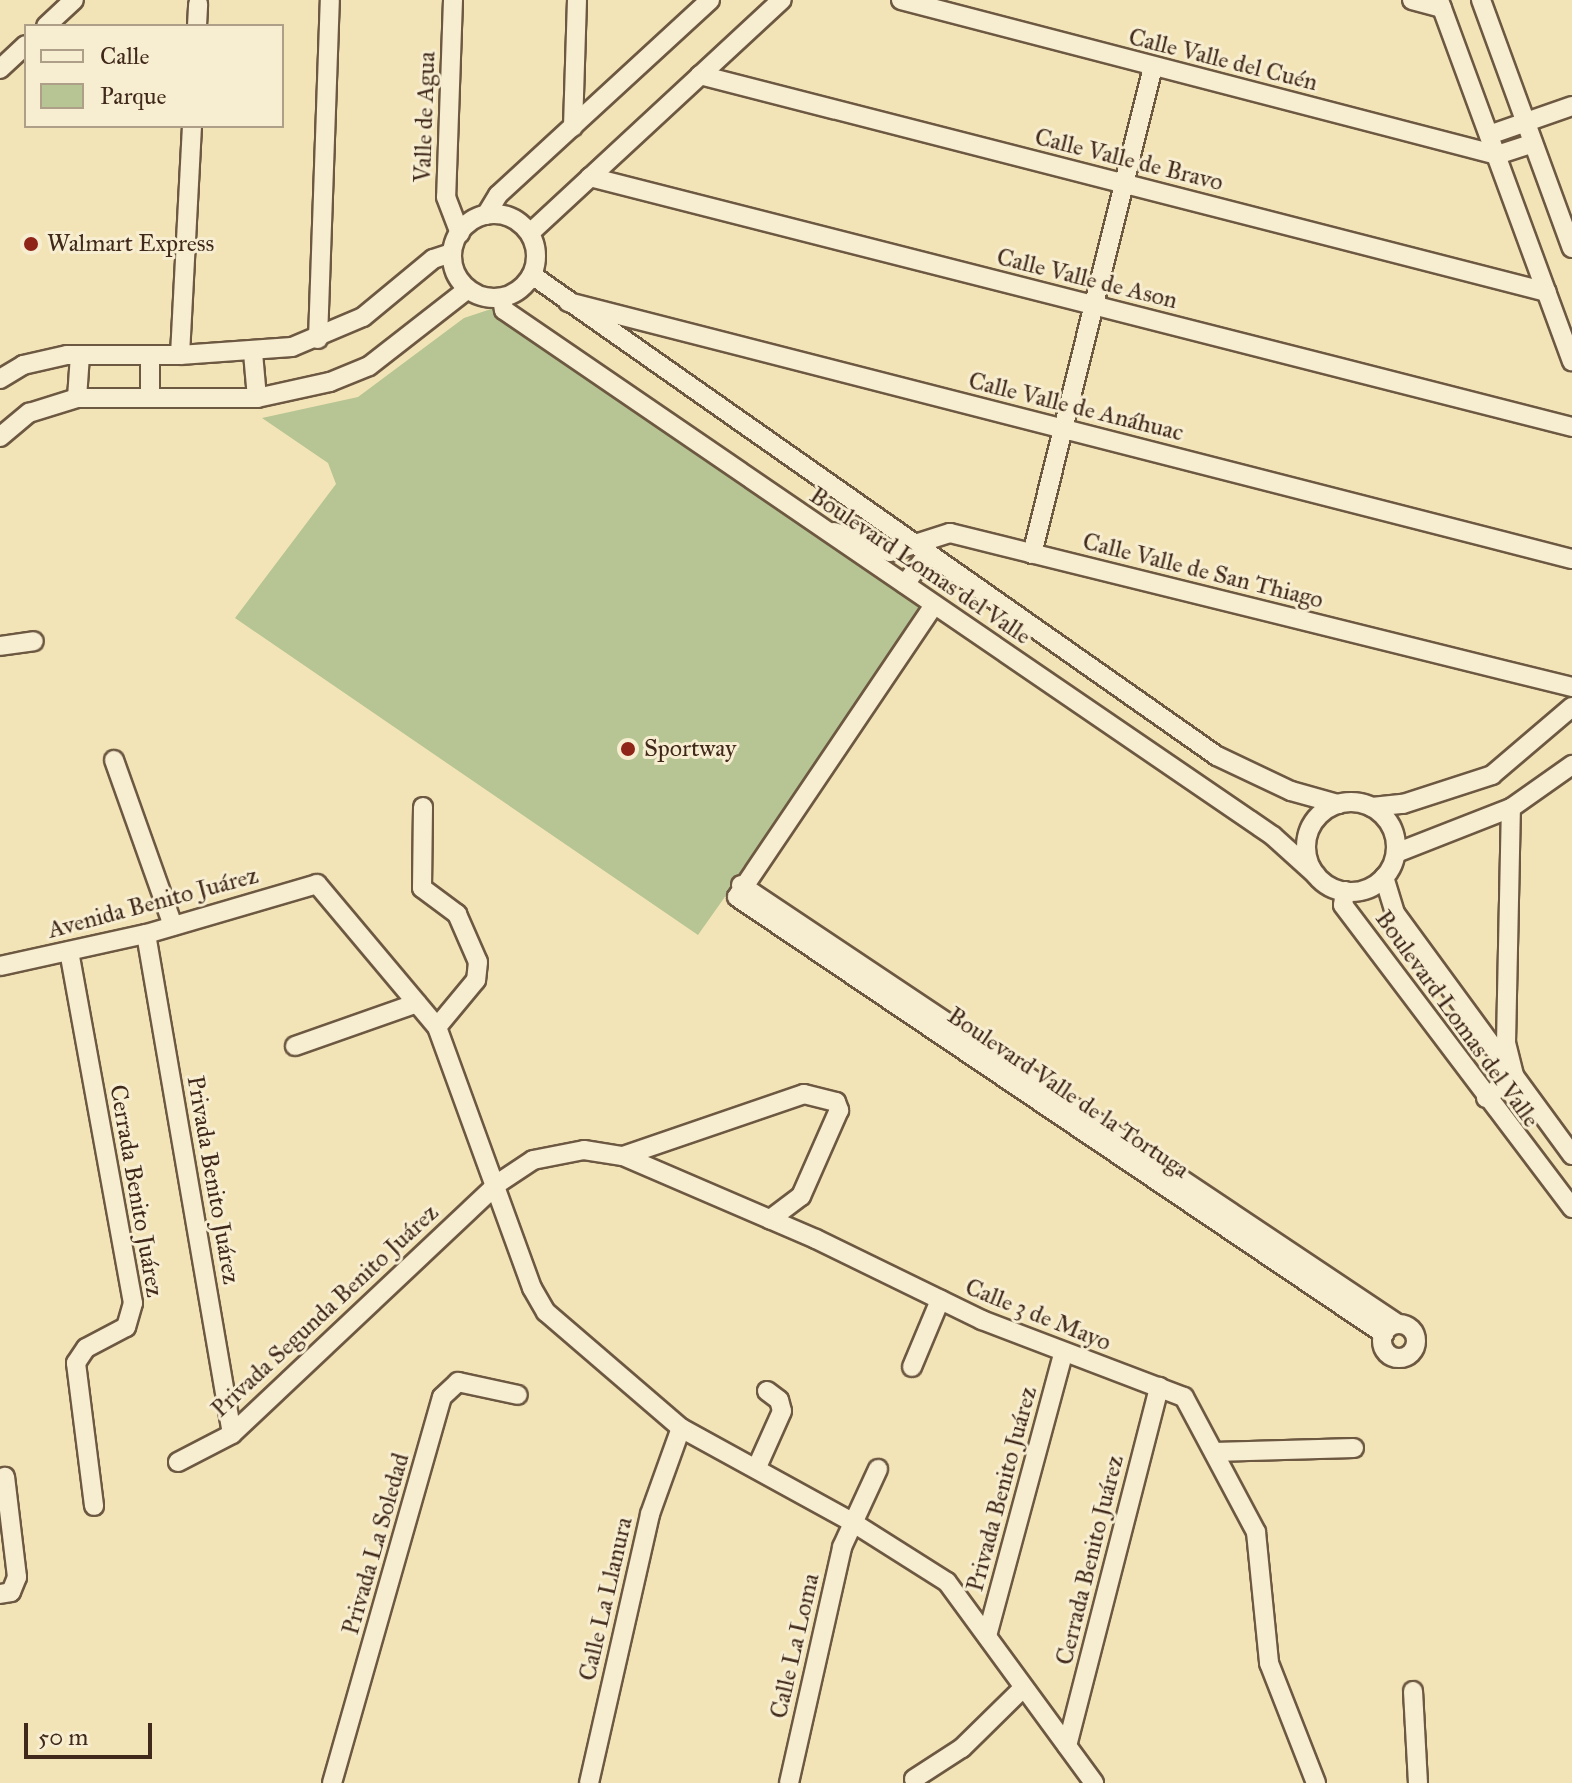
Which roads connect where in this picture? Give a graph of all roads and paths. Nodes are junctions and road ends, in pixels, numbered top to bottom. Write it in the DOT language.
graph roads {
  1 [pos="74,0"];
  2 [pos="330,0"];
  3 [pos="453,0"];
  4 [pos="577,0"];
  5 [pos="782,0"];
  6 [pos="901,0"];
  7 [pos="1412,0"];
  8 [pos="1481,0"];
  9 [pos="704,2"];
  10 [pos="198,4"];
  11 [pos="1441,4"];
  12 [pos="48,24"];
  13 [pos="197,24"];
  14 [pos="24,47"];
  15 [pos="1153,67"];
  16 [pos="0,69"];
  17 [pos="700,75"];
  18 [pos="1572,106"];
  19 [pos="1526,123"];
  20 [pos="573,127"];
  21 [pos="192,128"];
  22 [pos="1489,135"];
  23 [pos="1533,143"];
  24 [pos="1497,155"];
  25 [pos="590,177"];
  26 [pos="1124,184"];
  27 [pos="486,215"];
  28 [pos="460,233"];
  29 [pos="530,233"];
  30 [pos="1571,242"];
  31 [pos="452,253"];
  32 [pos="532,275"];
  33 [pos="468,289"];
  34 [pos="1547,292"];
  35 [pos="502,298"];
  36 [pos="568,302"];
  37 [pos="1094,305"];
  38 [pos="318,339"];
  39 [pos="253,353"];
  40 [pos="80,355"];
  41 [pos="150,355"];
  42 [pos="180,355"];
  43 [pos="1572,361"];
  44 [pos="0,379"];
  45 [pos="77,398"];
  46 [pos="150,398"];
  47 [pos="257,398"];
  48 [pos="1572,427"];
  49 [pos="1063,429"];
  50 [pos="0,437"];
  51 [pos="827,531"];
  52 [pos="912,542"];
  53 [pos="928,554"];
  54 [pos="1032,554"];
  55 [pos="1572,559"];
  56 [pos="905,584"];
  57 [pos="934,605"];
  58 [pos="34,641"];
  59 [pos="0,646"];
  60 [pos="1572,687"];
  61 [pos="1572,707"];
  62 [pos="114,760"];
  63 [pos="1570,768"];
  64 [pos="1338,804"];
  65 [pos="423,807"];
  66 [pos="1372,807"];
  67 [pos="1511,808"];
  68 [pos="1396,853"];
  69 [pos="1315,874"];
  70 [pos="1384,877"];
  71 [pos="1345,891"];
  72 [pos="173,926"];
  73 [pos="146,934"];
  74 [pos="69,951"];
  75 [pos="0,966"];
  76 [pos="417,1003"];
  77 [pos="437,1027"];
  78 [pos="295,1046"];
  79 [pos="1502,1048"];
  80 [pos="1514,1075"];
  81 [pos="1470,1077"];
  82 [pos="1486,1098"];
  83 [pos="1572,1155"];
  84 [pos="623,1156"];
  85 [pos="497,1184"];
  86 [pos="1572,1208"];
  87 [pos="770,1219"];
  88 [pos="940,1300"];
  89 [pos="1391,1329"];
  90 [pos="1063,1354"];
  91 [pos="912,1367"];
  92 [pos="1159,1387"];
  93 [pos="767,1391"];
  94 [pos="518,1395"];
  95 [pos="681,1428"];
  96 [pos="232,1434"];
  97 [pos="1354,1448"];
  98 [pos="1214,1452"];
  99 [pos="178,1462"];
  100 [pos="757,1467"];
  101 [pos="878,1469"];
  102 [pos="5,1477"];
  103 [pos="94,1506"];
  104 [pos="852,1522"];
  105 [pos="0,1594"];
  106 [pos="987,1636"];
  107 [pos="1022,1689"];
  108 [pos="1413,1691"];
  109 [pos="1067,1746"];
  110 [pos="914,1779"];
  111 [pos="332,1783"];
  112 [pos="589,1783"];
  113 [pos="789,1783"];
  114 [pos="1094,1783"];
  115 [pos="1316,1783"];
  116 [pos="1418,1783"];
  1 -- 12 [label="street"];
  2 -- 38 [label="street"];
  3 -- 28 [label="street, Valle de Agua"];
  4 -- 20 [label="street"];
  5 -- 17 [label="street"];
  6 -- 15 [label="street, Calle Valle del Cuén"];
  7 -- 11 [label="street"];
  8 -- 19 [label="street"];
  9 -- 20 [label="street"];
  10 -- 13 [label="street"];
  11 -- 22 [label="street"];
  14 -- 16 [label="street"];
  15 -- 24 [label="street, Calle Valle del Cuén"];
  15 -- 26 [label="street"];
  17 -- 25 [label="street"];
  17 -- 26 [label="street, Calle Valle de Bravo"];
  18 -- 19 [label="street"];
  19 -- 22 [label="street"];
  19 -- 23 [label="street"];
  20 -- 27 [label="street"];
  21 -- 42 [label="street"];
  22 -- 24 [label="street"];
  23 -- 24 [label="street"];
  23 -- 30 [label="street"];
  24 -- 34 [label="street"];
  25 -- 29 [label="street"];
  25 -- 37 [label="street, Calle Valle de Ason"];
  26 -- 34 [label="street, Calle Valle de Bravo"];
  26 -- 37 [label="street"];
  27 -- 28 [label="street"];
  27 -- 29 [label="street"];
  28 -- 31 [label="street"];
  29 -- 32 [label="street"];
  31 -- 33 [label="street"];
  31 -- 38 [label="street"];
  32 -- 35 [label="street"];
  32 -- 36 [label="street, Boulevard Lomas del Valle"];
  33 -- 35 [label="street"];
  33 -- 47 [label="street"];
  34 -- 43 [label="street"];
  35 -- 51 [label="street, Boulevard Lomas del Valle"];
  36 -- 49 [label="street, Calle Valle de Anáhuac"];
  36 -- 52 [label="street, Boulevard Lomas del Valle"];
  37 -- 48 [label="street, Calle Valle de Ason"];
  37 -- 49 [label="street"];
  38 -- 39 [label="street"];
  39 -- 42 [label="street"];
  39 -- 47 [label="street"];
  40 -- 41 [label="street"];
  40 -- 44 [label="street"];
  40 -- 45 [label="street"];
  41 -- 42 [label="street"];
  41 -- 46 [label="street"];
  45 -- 46 [label="street"];
  45 -- 50 [label="street"];
  46 -- 47 [label="street"];
  49 -- 54 [label="street"];
  49 -- 55 [label="street, Calle Valle de Anáhuac"];
  51 -- 52 [label="street, Calle Valle de San Thiago"];
  51 -- 56 [label="street, Boulevard Lomas del Valle"];
  52 -- 53 [label="street, Boulevard Lomas del Valle"];
  52 -- 54 [label="street, Calle Valle de San Thiago"];
  53 -- 56 [label="street"];
  53 -- 64 [label="street, Boulevard Lomas del Valle"];
  54 -- 60 [label="street, Calle Valle de San Thiago"];
  56 -- 57 [label="street, Boulevard Lomas del Valle"];
  57 -- 69 [label="street, Boulevard Lomas del Valle"];
  57 -- 89 [label="street, Boulevard Valle de la Tortuga"];
  58 -- 59 [label="street"];
  61 -- 66 [label="street"];
  62 -- 72 [label="street"];
  63 -- 67 [label="street"];
  64 -- 66 [label="street"];
  64 -- 69 [label="street"];
  65 -- 77 [label="street"];
  66 -- 68 [label="street"];
  67 -- 68 [label="street"];
  67 -- 79 [label="street"];
  68 -- 70 [label="street"];
  69 -- 71 [label="street"];
  70 -- 71 [label="street"];
  70 -- 79 [label="street, Boulevard Lomas del Valle"];
  71 -- 81 [label="street, Boulevard Lomas del Valle"];
  72 -- 73 [label="street, Avenida Benito Juárez"];
  72 -- 76 [label="street, Avenida Benito Juárez"];
  73 -- 74 [label="street, Avenida Benito Juárez"];
  73 -- 96 [label="street, Privada Benito Juárez"];
  74 -- 75 [label="street, Avenida Benito Juárez"];
  74 -- 103 [label="street, Cerrada Benito Juárez"];
  76 -- 77 [label="street"];
  76 -- 78 [label="street"];
  77 -- 85 [label="street"];
  79 -- 80 [label="street, Boulevard Lomas del Valle"];
  79 -- 81 [label="street"];
  80 -- 82 [label="street"];
  80 -- 83 [label="street, Boulevard Lomas del Valle"];
  81 -- 82 [label="street, Boulevard Lomas del Valle"];
  82 -- 86 [label="street, Boulevard Lomas del Valle"];
  84 -- 85 [label="street, Calle 3 de Mayo"];
  84 -- 87 [label="street, Calle 3 de Mayo"];
  84 -- 87 [label="street"];
  85 -- 95 [label="street"];
  85 -- 96 [label="street, Privada Segunda Benito Juárez"];
  87 -- 88 [label="street, Calle 3 de Mayo"];
  88 -- 90 [label="street, Calle 3 de Mayo"];
  88 -- 91 [label="street"];
  90 -- 92 [label="street, Calle 3 de Mayo"];
  90 -- 106 [label="street, Privada Benito Juárez"];
  92 -- 98 [label="street, Calle 3 de Mayo"];
  92 -- 109 [label="street, Cerrada Benito Juárez"];
  93 -- 100 [label="street"];
  94 -- 111 [label="street, Privada La Soledad"];
  95 -- 100 [label="street"];
  95 -- 112 [label="street, Calle La Llanura"];
  96 -- 99 [label="street, Privada Segunda Benito Juárez"];
  97 -- 98 [label="street"];
  98 -- 115 [label="street, Calle 3 de Mayo"];
  100 -- 104 [label="street"];
  101 -- 104 [label="street, Calle La Loma"];
  102 -- 105 [label="street"];
  104 -- 106 [label="street"];
  104 -- 113 [label="street, Calle La Loma"];
  106 -- 107 [label="street"];
  107 -- 109 [label="street"];
  107 -- 110 [label="street"];
  108 -- 116 [label="street"];
  109 -- 114 [label="street"];
}
